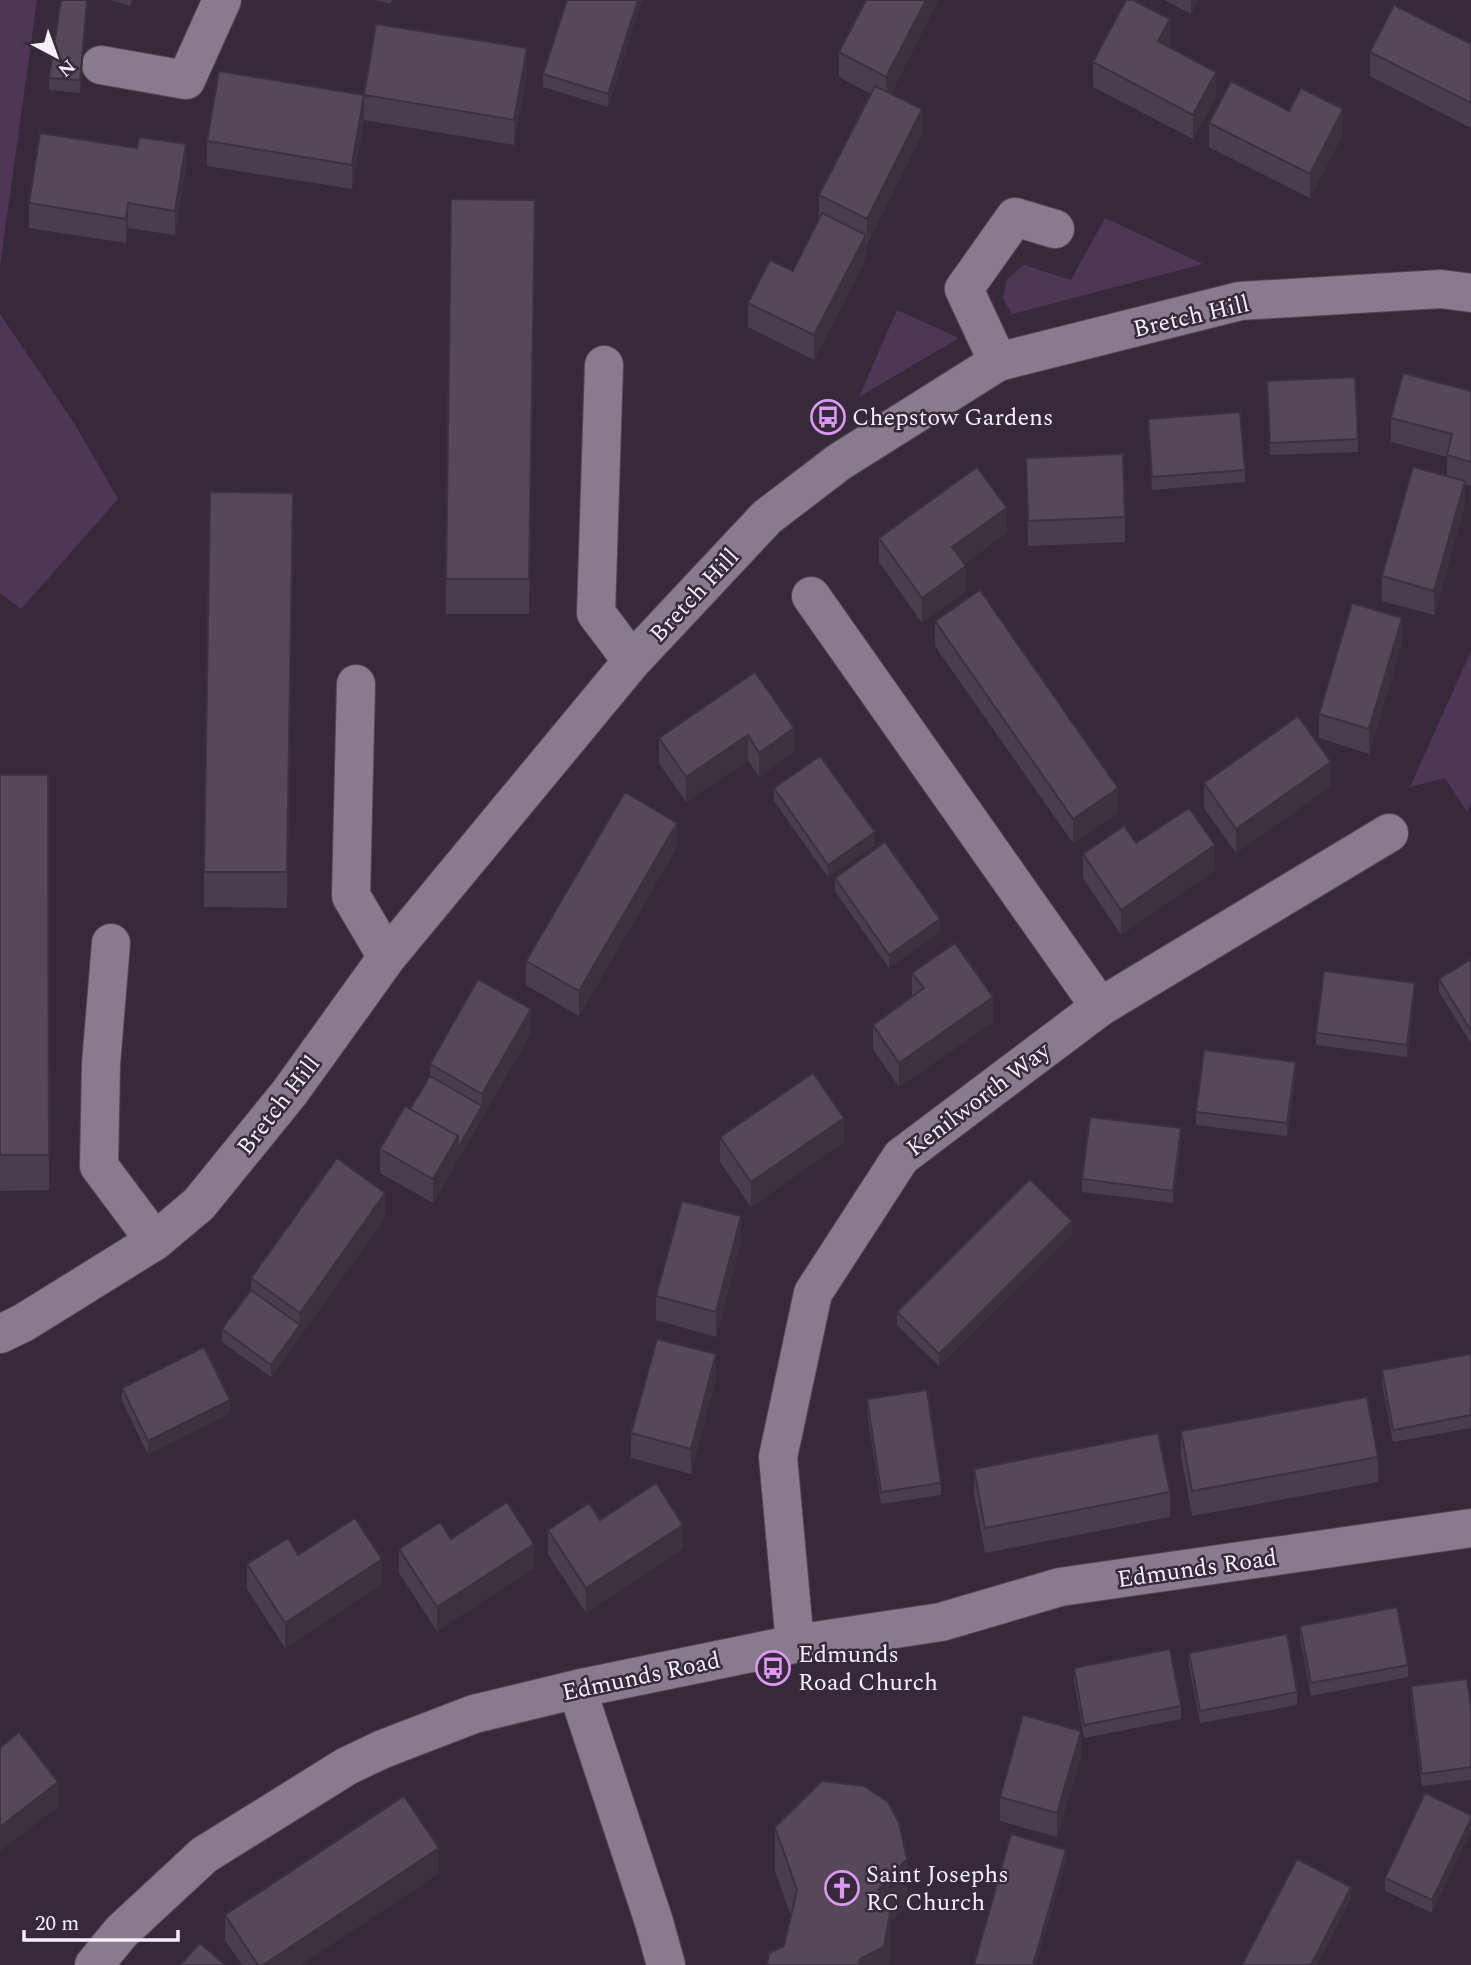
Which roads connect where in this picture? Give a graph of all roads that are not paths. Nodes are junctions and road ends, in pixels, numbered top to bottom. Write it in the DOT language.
graph roads {
  1 [pos="222,0"];
  2 [pos="101,65"];
  3 [pos="1055,229"];
  4 [pos="1471,293"];
  5 [pos="998,362"];
  6 [pos="604,365"];
  7 [pos="811,596"];
  8 [pos="632,661"];
  9 [pos="356,684"];
  10 [pos="1389,833"];
  11 [pos="111,943"];
  12 [pos="387,957"];
  13 [pos="1100,1007"];
  14 [pos="155,1241"];
  15 [pos="0,1334"];
  16 [pos="1471,1528"];
  17 [pos="795,1644"];
  18 [pos="577,1689"];
  19 [pos="93,1965"];
  20 [pos="666,1965"];
  1 -- 2 [label="street"];
  3 -- 5 [label="street"];
  4 -- 5 [label="street, Bretch Hill"];
  5 -- 8 [label="street, Bretch Hill"];
  6 -- 8 [label="street, Bretch Hill"];
  7 -- 13 [label="street"];
  8 -- 12 [label="street, Bretch Hill"];
  9 -- 12 [label="street"];
  10 -- 13 [label="street, Kenilworth Way"];
  11 -- 14 [label="street"];
  12 -- 14 [label="street, Bretch Hill"];
  13 -- 17 [label="street, Kenilworth Way"];
  14 -- 15 [label="street, Bretch Hill"];
  16 -- 17 [label="street, Edmunds Road"];
  17 -- 18 [label="street, Edmunds Road"];
  18 -- 19 [label="street, Edmunds Road"];
  18 -- 20 [label="street"];
}
